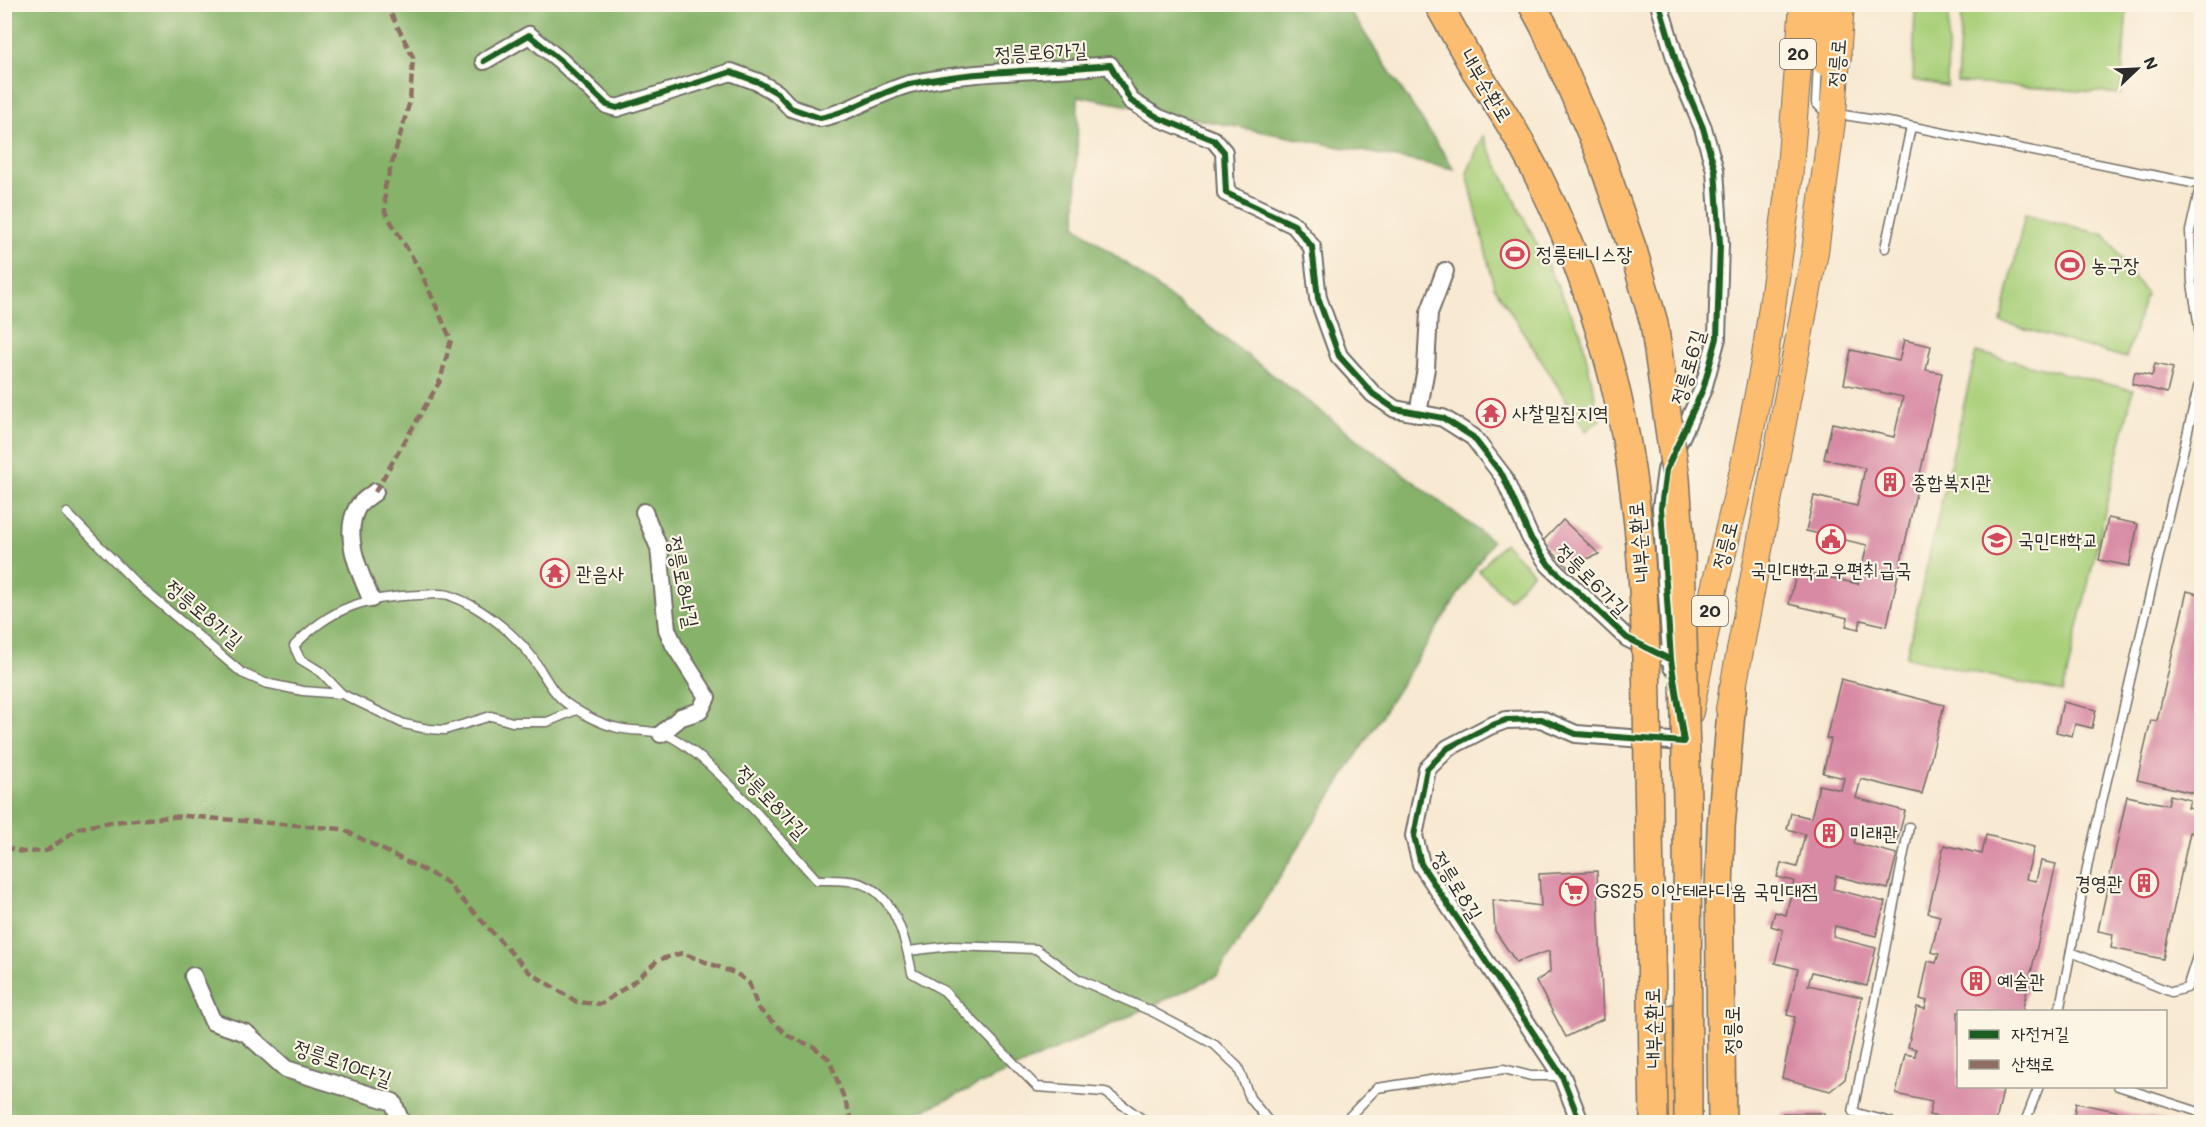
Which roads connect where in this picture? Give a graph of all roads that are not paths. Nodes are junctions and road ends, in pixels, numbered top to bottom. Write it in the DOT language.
graph roads {
  1 [pos="1438,4"];
  2 [pos="1532,4"];
  3 [pos="1659,4"];
  4 [pos="1803,4"];
  5 [pos="1824,4"];
  6 [pos="1841,4"];
  7 [pos="1829,52"];
  8 [pos="484,61"];
  9 [pos="1833,113"];
  10 [pos="1911,127"];
  11 [pos="2201,182"];
  12 [pos="1885,248"];
  13 [pos="1445,271"];
  14 [pos="1418,414"];
  15 [pos="375,492"];
  16 [pos="644,512"];
  17 [pos="67,513"];
  18 [pos="371,599"];
  19 [pos="1671,660"];
  20 [pos="1733,689"];
  21 [pos="342,694"];
  22 [pos="576,710"];
  23 [pos="661,734"];
  24 [pos="1684,742"];
  25 [pos="1909,827"];
  26 [pos="2202,941"];
  27 [pos="908,951"];
  28 [pos="2071,952"];
  29 [pos="2198,971"];
  30 [pos="193,976"];
  31 [pos="2060,1010"];
  32 [pos="1674,1018"];
  33 [pos="1562,1076"];
  34 [pos="2038,1088"];
  35 [pos="2124,1088"];
  36 [pos="2202,1113"];
  37 [pos="401,1122"];
  38 [pos="1146,1122"];
  39 [pos="1269,1122"];
  40 [pos="1344,1122"];
  41 [pos="1580,1122"];
  42 [pos="1654,1122"];
  43 [pos="1669,1122"];
  44 [pos="1674,1122"];
  45 [pos="1688,1122"];
  46 [pos="1726,1122"];
  47 [pos="1891,1122"];
  48 [pos="2025,1122"];
  1 -- 42 [label="highway, 내부순환로, bridge"];
  2 -- 45 [label="highway, 내부순환로, bridge"];
  3 -- 19 [label="street, 정릉로6길"];
  4 -- 24 [label="main road, 정릉로 / 20"];
  5 -- 7 [label="main road"];
  6 -- 7 [label="main road, 정릉로 / 20"];
  7 -- 9 [label="main road, 정릉로 / 20"];
  8 -- 14 [label="street, 정릉로6가길"];
  9 -- 10 [label="lane"];
  9 -- 20 [label="main road, 정릉로 / 20"];
  10 -- 11 [label="lane"];
  10 -- 12 [label="lane"];
  11 -- 28 [label="lane"];
  13 -- 14 [label="street"];
  14 -- 19 [label="street, 정릉로6가길"];
  15 -- 18 [label="street"];
  16 -- 23 [label="street, 정릉로8나길"];
  17 -- 21 [label="lane, 정릉로8가길"];
  18 -- 21 [label="lane, 정릉로8가길"];
  18 -- 22 [label="lane, 정릉로8가길"];
  19 -- 24 [label="street, 정릉로6길"];
  20 -- 46 [label="main road, 정릉로"];
  20 -- 46 [label="highway, bridge"];
  20 -- 46 [label="main road, 정릉로 / 20"];
  21 -- 22 [label="lane, 정릉로8가길"];
  22 -- 23 [label="lane, 정릉로8가길"];
  23 -- 27 [label="lane, 정릉로8가길"];
  24 -- 32 [label="main road, 정릉로 / 20"];
  24 -- 33 [label="street, 정릉로8길"];
  25 -- 47 [label="lane"];
  26 -- 29 [label="lane"];
  27 -- 38 [label="lane, 정릉로8가길"];
  27 -- 39 [label="lane"];
  28 -- 29 [label="lane"];
  28 -- 31 [label="lane"];
  30 -- 37 [label="street, 정릉로10다길"];
  32 -- 43 [label="highway"];
  32 -- 44 [label="main road, 정릉로 / 20"];
  33 -- 40 [label="lane"];
  33 -- 41 [label="street, 정릉로8길"];
  34 -- 48 [label="lane"];
  35 -- 36 [label="lane"];
}
